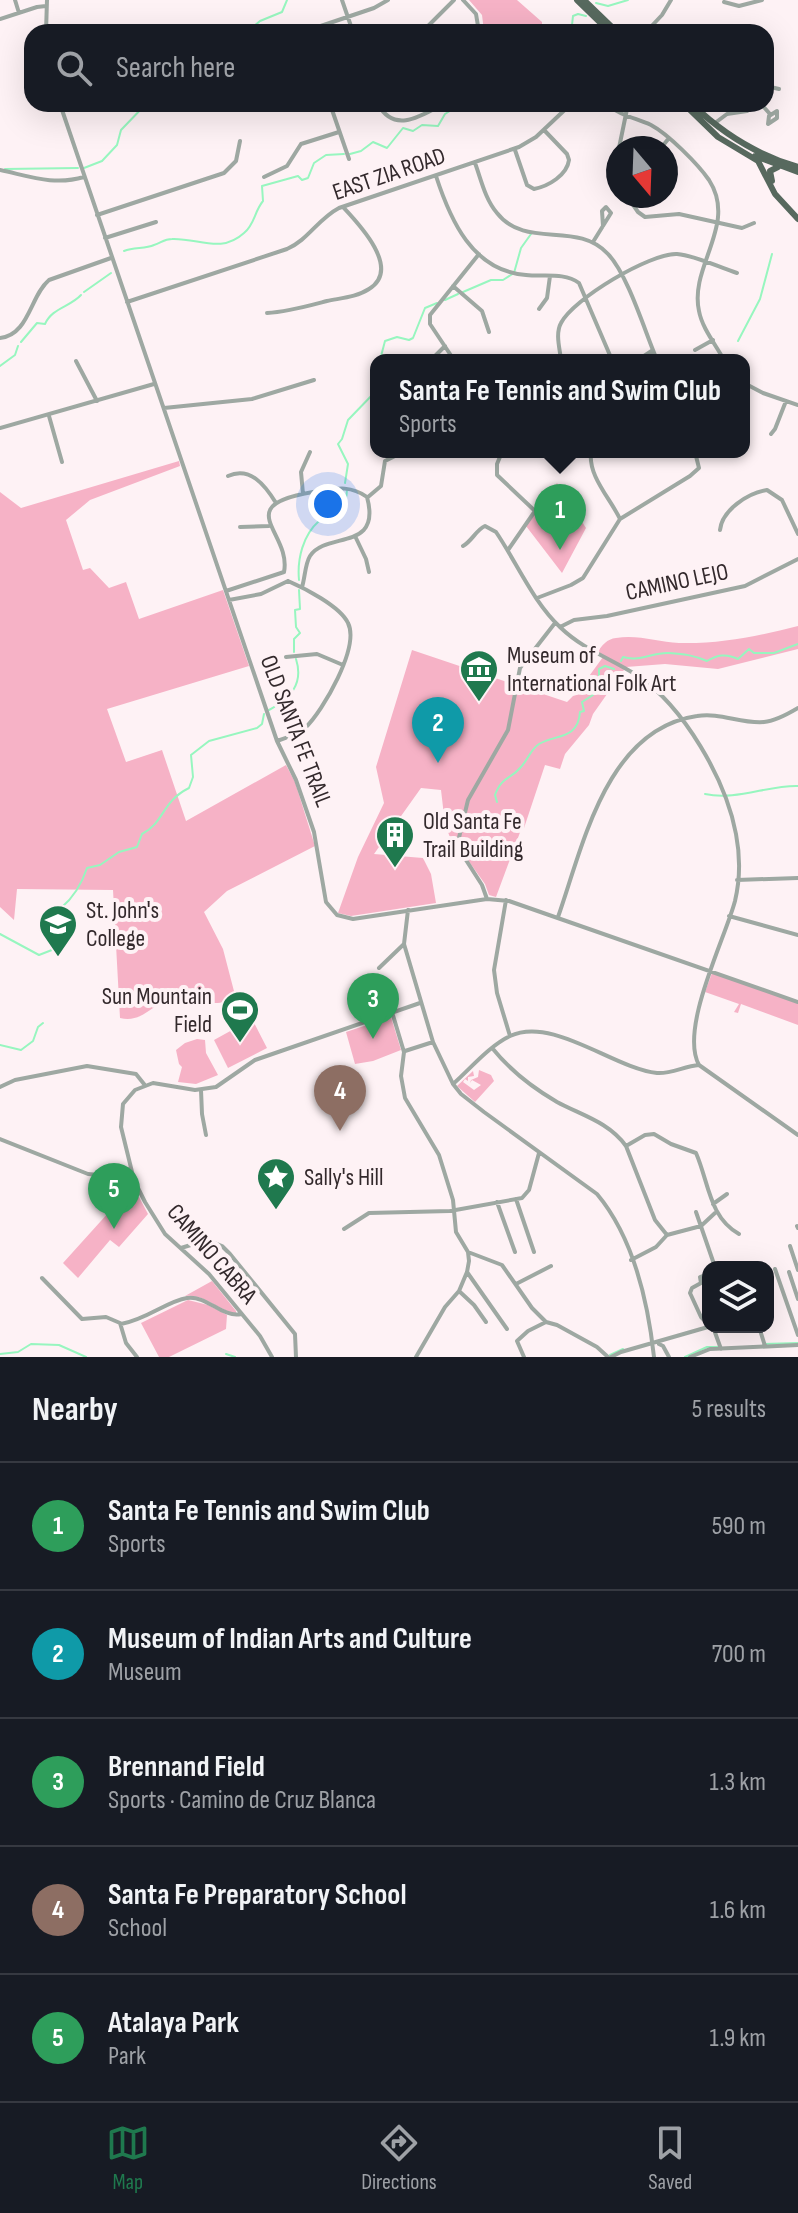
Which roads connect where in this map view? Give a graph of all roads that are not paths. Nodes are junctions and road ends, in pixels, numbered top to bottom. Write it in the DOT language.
graph roads {
  1 [pos="15,0"];
  2 [pos="342,0"];
  3 [pos="388,0"];
  4 [pos="454,0"];
  5 [pos="463,0"];
  6 [pos="577,0"];
  7 [pos="584,0"];
  8 [pos="671,0"];
  9 [pos="762,0"];
  10 [pos="724,2"];
  11 [pos="47,3"];
  12 [pos="19,13"];
  13 [pos="348,17"];
  14 [pos="0,19"];
  15 [pos="46,24"];
  16 [pos="327,24"];
  17 [pos="350,24"];
  18 [pos="430,24"];
  19 [pos="478,24"];
  20 [pos="602,24"];
  21 [pos="609,24"];
  22 [pos="654,24"];
  23 [pos="774,88"];
  24 [pos="779,89"];
  25 [pos="63,112"];
  26 [pos="333,112"];
  27 [pos="384,112"];
  28 [pos="428,112"];
  29 [pos="563,112"];
  30 [pos="619,112"];
  31 [pos="626,112"];
  32 [pos="700,112"];
  33 [pos="742,112"];
  34 [pos="694,114"];
  35 [pos="625,116"];
  36 [pos="712,125"];
  37 [pos="544,130"];
  38 [pos="339,132"];
  39 [pos="621,136"];
  40 [pos="666,136"];
  41 [pos="240,141"];
  42 [pos="678,148"];
  43 [pos="514,149"];
  44 [pos="757,151"];
  45 [pos="349,159"];
  46 [pos="763,160"];
  47 [pos="475,163"];
  48 [pos="782,167"];
  49 [pos="0,170"];
  50 [pos="798,170"];
  51 [pos="436,176"];
  52 [pos="84,177"];
  53 [pos="264,177"];
  54 [pos="772,181"];
  55 [pos="343,207"];
  56 [pos="635,208"];
  57 [pos="97,215"];
  58 [pos="798,216"];
  59 [pos="156,222"];
  60 [pos="754,223"];
  61 [pos="719,224"];
  62 [pos="603,226"];
  63 [pos="104,238"];
  64 [pos="593,242"];
  65 [pos="479,254"];
  66 [pos="111,258"];
  67 [pos="707,263"];
  68 [pos="737,273"];
  69 [pos="621,274"];
  70 [pos="550,276"];
  71 [pos="453,286"];
  72 [pos="587,297"];
  73 [pos="126,302"];
  74 [pos="539,309"];
  75 [pos="267,313"];
  76 [pos="489,332"];
  77 [pos="0,338"];
  78 [pos="713,340"];
  79 [pos="445,346"];
  80 [pos="653,350"];
  81 [pos="695,350"];
  82 [pos="437,354"];
  83 [pos="450,354"];
  84 [pos="560,354"];
  85 [pos="610,354"];
  86 [pos="647,354"];
  87 [pos="655,354"];
  88 [pos="721,354"];
  89 [pos="76,361"];
  90 [pos="314,380"];
  91 [pos="154,384"];
  92 [pos="750,386"];
  93 [pos="97,401"];
  94 [pos="786,401"];
  95 [pos="798,405"];
  96 [pos="162,408"];
  97 [pos="49,416"];
  98 [pos="0,428"];
  99 [pos="771,434"];
  100 [pos="310,452"];
  101 [pos="391,458"];
  102 [pos="500,458"];
  103 [pos="590,458"];
  104 [pos="696,458"];
  105 [pos="62,462"];
  106 [pos="228,476"];
  107 [pos="303,494"];
  108 [pos="367,497"];
  109 [pos="276,503"];
  110 [pos="620,519"];
  111 [pos="269,526"];
  112 [pos="240,527"];
  113 [pos="720,530"];
  114 [pos="798,534"];
  115 [pos="355,536"];
  116 [pos="463,546"];
  117 [pos="508,550"];
  118 [pos="798,559"];
  119 [pos="284,572"];
  120 [pos="369,572"];
  121 [pos="288,581"];
  122 [pos="302,587"];
  123 [pos="226,591"];
  124 [pos="537,598"];
  125 [pos="229,600"];
  126 [pos="557,625"];
  127 [pos="286,657"];
  128 [pos="343,665"];
  129 [pos="798,708"];
  130 [pos="682,720"];
  131 [pos="277,741"];
  132 [pos="798,878"];
  133 [pos="737,880"];
  134 [pos="487,899"];
  135 [pos="506,900"];
  136 [pos="408,910"];
  137 [pos="729,916"];
  138 [pos="558,917"];
  139 [pos="798,935"];
  140 [pos="404,944"];
  141 [pos="379,968"];
  142 [pos="710,971"];
  143 [pos="798,1002"];
  144 [pos="420,1003"];
  145 [pos="392,1012"];
  146 [pos="510,1036"];
  147 [pos="433,1042"];
  148 [pos="493,1049"];
  149 [pos="694,1051"];
  150 [pos="404,1052"];
  151 [pos="699,1065"];
  152 [pos="684,1067"];
  153 [pos="453,1084"];
  154 [pos="143,1085"];
  155 [pos="0,1087"];
  156 [pos="201,1090"];
  157 [pos="206,1135"];
  158 [pos="798,1135"];
  159 [pos="0,1139"];
  160 [pos="626,1146"];
  161 [pos="539,1153"];
  162 [pos="131,1169"];
  163 [pos="727,1194"];
  164 [pos="516,1199"];
  165 [pos="497,1202"];
  166 [pos="713,1204"];
  167 [pos="453,1210"];
  168 [pos="696,1212"];
  169 [pos="715,1213"];
  170 [pos="701,1226"];
  171 [pos="344,1229"];
  172 [pos="739,1234"];
  173 [pos="667,1235"];
  174 [pos="790,1246"];
  175 [pos="181,1248"];
  176 [pos="468,1252"];
  177 [pos="515,1252"];
  178 [pos="534,1252"];
  179 [pos="795,1254"];
  180 [pos="631,1260"];
  181 [pos="713,1261"];
  182 [pos="551,1266"];
  183 [pos="775,1269"];
  184 [pos="798,1270"];
  185 [pos="467,1272"];
  186 [pos="789,1272"];
  187 [pos="702,1276"];
  188 [pos="42,1278"];
  189 [pos="516,1284"];
  190 [pos="459,1291"];
  191 [pos="798,1299"];
  192 [pos="241,1314"];
  193 [pos="702,1318"];
  194 [pos="486,1322"];
  195 [pos="546,1322"];
  196 [pos="121,1324"];
  197 [pos="507,1329"];
  198 [pos="702,1329"];
  199 [pos="713,1333"];
  200 [pos="761,1333"];
  201 [pos="798,1335"];
  202 [pos="653,1344"];
  203 [pos="798,1345"];
  204 [pos="765,1346"];
  205 [pos="720,1347"];
  206 [pos="710,1349"];
  207 [pos="137,1357"];
  208 [pos="272,1357"];
  209 [pos="296,1357"];
  210 [pos="416,1357"];
  211 [pos="524,1357"];
  212 [pos="609,1357"];
  213 [pos="654,1357"];
  214 [pos="669,1357"];
  215 [pos="690,1357"];
  216 [pos="711,1357"];
  1 -- 12 [label="street"];
  2 -- 13 [label="street"];
  3 -- 13 [label="street"];
  4 -- 18 [label="street"];
  5 -- 19 [label="street"];
  6 -- 20 [label="main road"];
  7 -- 21 [label="main road"];
  8 -- 22 [label="street"];
  9 -- 10 [label="street"];
  11 -- 12 [label="street"];
  11 -- 15 [label="street"];
  12 -- 14 [label="street"];
  13 -- 16 [label="street"];
  13 -- 17 [label="street"];
  23 -- 24 [label="street"];
  25 -- 52 [label="street, OLD SANTA FE TRAIL"];
  26 -- 38 [label="street"];
  27 -- 28 [label="street"];
  29 -- 37 [label="street, EAST ZIA ROAD"];
  30 -- 35 [label="street"];
  31 -- 35 [label="street"];
  32 -- 36 [label="main road"];
  33 -- 36 [label="street"];
  34 -- 36 [label="main road"];
  34 -- 36 [label="main road"];
  35 -- 39 [label="street"];
  35 -- 40 [label="street"];
  36 -- 44 [label="main road"];
  36 -- 46 [label="main road"];
  36 -- 58 [label="main road"];
  37 -- 43 [label="street, EAST ZIA ROAD"];
  37 -- 43 [label="street"];
  38 -- 45 [label="street"];
  38 -- 53 [label="street"];
  41 -- 57 [label="street"];
  42 -- 61 [label="street"];
  43 -- 47 [label="street, EAST ZIA ROAD"];
  44 -- 46 [label="main road"];
  44 -- 50 [label="main road"];
  46 -- 48 [label="main road"];
  46 -- 54 [label="main road"];
  47 -- 51 [label="street, EAST ZIA ROAD"];
  47 -- 64 [label="street"];
  48 -- 50 [label="main road"];
  48 -- 54 [label="main road"];
  49 -- 52 [label="street"];
  51 -- 55 [label="street, EAST ZIA ROAD"];
  51 -- 65 [label="street"];
  52 -- 57 [label="street, OLD SANTA FE TRAIL"];
  54 -- 58 [label="main road"];
  55 -- 73 [label="street, EAST ZIA ROAD"];
  55 -- 75 [label="street"];
  56 -- 61 [label="street"];
  57 -- 63 [label="street, OLD SANTA FE TRAIL"];
  59 -- 63 [label="street"];
  60 -- 61 [label="street"];
  61 -- 67 [label="street"];
  62 -- 64 [label="street"];
  63 -- 66 [label="street, OLD SANTA FE TRAIL"];
  64 -- 69 [label="street"];
  65 -- 70 [label="street"];
  65 -- 71 [label="street"];
  66 -- 73 [label="street, OLD SANTA FE TRAIL"];
  66 -- 77 [label="street"];
  67 -- 68 [label="street"];
  67 -- 69 [label="street"];
  67 -- 78 [label="street"];
  69 -- 72 [label="street"];
  69 -- 80 [label="street"];
  70 -- 72 [label="street"];
  70 -- 74 [label="street"];
  71 -- 76 [label="street"];
  71 -- 79 [label="street"];
  72 -- 84 [label="street"];
  72 -- 85 [label="street"];
  73 -- 91 [label="street, OLD SANTA FE TRAIL"];
  78 -- 81 [label="street"];
  78 -- 88 [label="street"];
  79 -- 82 [label="street"];
  79 -- 83 [label="street"];
  80 -- 86 [label="street"];
  80 -- 87 [label="street"];
  89 -- 93 [label="street"];
  90 -- 96 [label="street"];
  91 -- 93 [label="street"];
  91 -- 96 [label="street, OLD SANTA FE TRAIL"];
  92 -- 94 [label="street"];
  93 -- 97 [label="street"];
  94 -- 95 [label="street"];
  94 -- 99 [label="street"];
  96 -- 123 [label="street, OLD SANTA FE TRAIL"];
  97 -- 98 [label="street"];
  97 -- 105 [label="street"];
  100 -- 107 [label="street"];
  101 -- 108 [label="street"];
  102 -- 117 [label="street"];
  103 -- 110 [label="street"];
  104 -- 110 [label="street"];
  106 -- 109 [label="street"];
  107 -- 108 [label="street"];
  107 -- 109 [label="street"];
  108 -- 115 [label="street"];
  109 -- 111 [label="street"];
  110 -- 124 [label="street"];
  111 -- 112 [label="street"];
  111 -- 119 [label="street"];
  113 -- 114 [label="street"];
  115 -- 120 [label="street"];
  115 -- 122 [label="street"];
  116 -- 117 [label="street"];
  117 -- 124 [label="street"];
  118 -- 126 [label="street, CAMINO LEJO"];
  119 -- 121 [label="street"];
  119 -- 123 [label="street"];
  121 -- 122 [label="street"];
  121 -- 125 [label="street"];
  122 -- 128 [label="street"];
  123 -- 125 [label="street, OLD SANTA FE TRAIL"];
  124 -- 126 [label="street"];
  125 -- 131 [label="street, OLD SANTA FE TRAIL"];
  126 -- 130 [label="street"];
  126 -- 134 [label="street"];
  127 -- 128 [label="street"];
  128 -- 131 [label="street"];
  129 -- 130 [label="street"];
  130 -- 133 [label="street"];
  130 -- 138 [label="street"];
  131 -- 136 [label="street, OLD SANTA FE TRAIL"];
  132 -- 133 [label="street"];
  133 -- 137 [label="street"];
  134 -- 135 [label="street, OLD SANTA FE TRAIL"];
  134 -- 136 [label="street, OLD SANTA FE TRAIL"];
  135 -- 138 [label="street, OLD SANTA FE TRAIL"];
  135 -- 146 [label="street"];
  136 -- 140 [label="street"];
  137 -- 139 [label="street"];
  137 -- 142 [label="street"];
  138 -- 142 [label="street, OLD SANTA FE TRAIL"];
  140 -- 141 [label="street"];
  140 -- 144 [label="street"];
  142 -- 143 [label="street, OLD SANTA FE TRAIL"];
  142 -- 149 [label="street"];
  144 -- 145 [label="street"];
  144 -- 147 [label="street"];
  145 -- 150 [label="street"];
  145 -- 156 [label="street"];
  146 -- 148 [label="street"];
  146 -- 152 [label="street"];
  147 -- 150 [label="street"];
  147 -- 153 [label="street"];
  148 -- 153 [label="street"];
  148 -- 160 [label="street"];
  149 -- 151 [label="street"];
  149 -- 152 [label="street"];
  150 -- 167 [label="street"];
  151 -- 152 [label="street"];
  151 -- 158 [label="street"];
  153 -- 161 [label="street"];
  154 -- 155 [label="street"];
  154 -- 156 [label="street"];
  154 -- 162 [label="street, CAMINO CABRA"];
  156 -- 157 [label="street"];
  159 -- 162 [label="street"];
  160 -- 166 [label="street"];
  160 -- 173 [label="street"];
  161 -- 164 [label="street"];
  161 -- 180 [label="street"];
  162 -- 175 [label="street, CAMINO CABRA"];
  163 -- 166 [label="street"];
  164 -- 165 [label="street"];
  164 -- 178 [label="street"];
  165 -- 167 [label="street"];
  165 -- 177 [label="street"];
  166 -- 169 [label="street"];
  167 -- 171 [label="street"];
  167 -- 176 [label="street"];
  168 -- 170 [label="street"];
  169 -- 170 [label="street"];
  169 -- 172 [label="street"];
  170 -- 173 [label="street"];
  170 -- 181 [label="street"];
  173 -- 180 [label="street"];
  174 -- 179 [label="street"];
  175 -- 192 [label="street, CAMINO CABRA"];
  175 -- 209 [label="street"];
  176 -- 185 [label="street"];
  176 -- 189 [label="street"];
  179 -- 184 [label="street"];
  180 -- 202 [label="street"];
  182 -- 189 [label="street"];
  183 -- 201 [label="street"];
  185 -- 190 [label="street"];
  185 -- 197 [label="street"];
  186 -- 191 [label="street"];
  187 -- 193 [label="street"];
  188 -- 196 [label="street"];
  189 -- 195 [label="street"];
  190 -- 194 [label="street"];
  190 -- 210 [label="street"];
  192 -- 196 [label="street"];
  192 -- 208 [label="street, CAMINO CABRA"];
  195 -- 211 [label="street"];
  195 -- 212 [label="street"];
  196 -- 207 [label="street"];
  198 -- 202 [label="street"];
  199 -- 205 [label="street"];
  200 -- 204 [label="street"];
  202 -- 212 [label="street"];
  202 -- 213 [label="street"];
  202 -- 214 [label="street"];
  203 -- 204 [label="street"];
  204 -- 205 [label="street"];
  205 -- 206 [label="street"];
  206 -- 215 [label="street"];
  206 -- 216 [label="street"];
}
